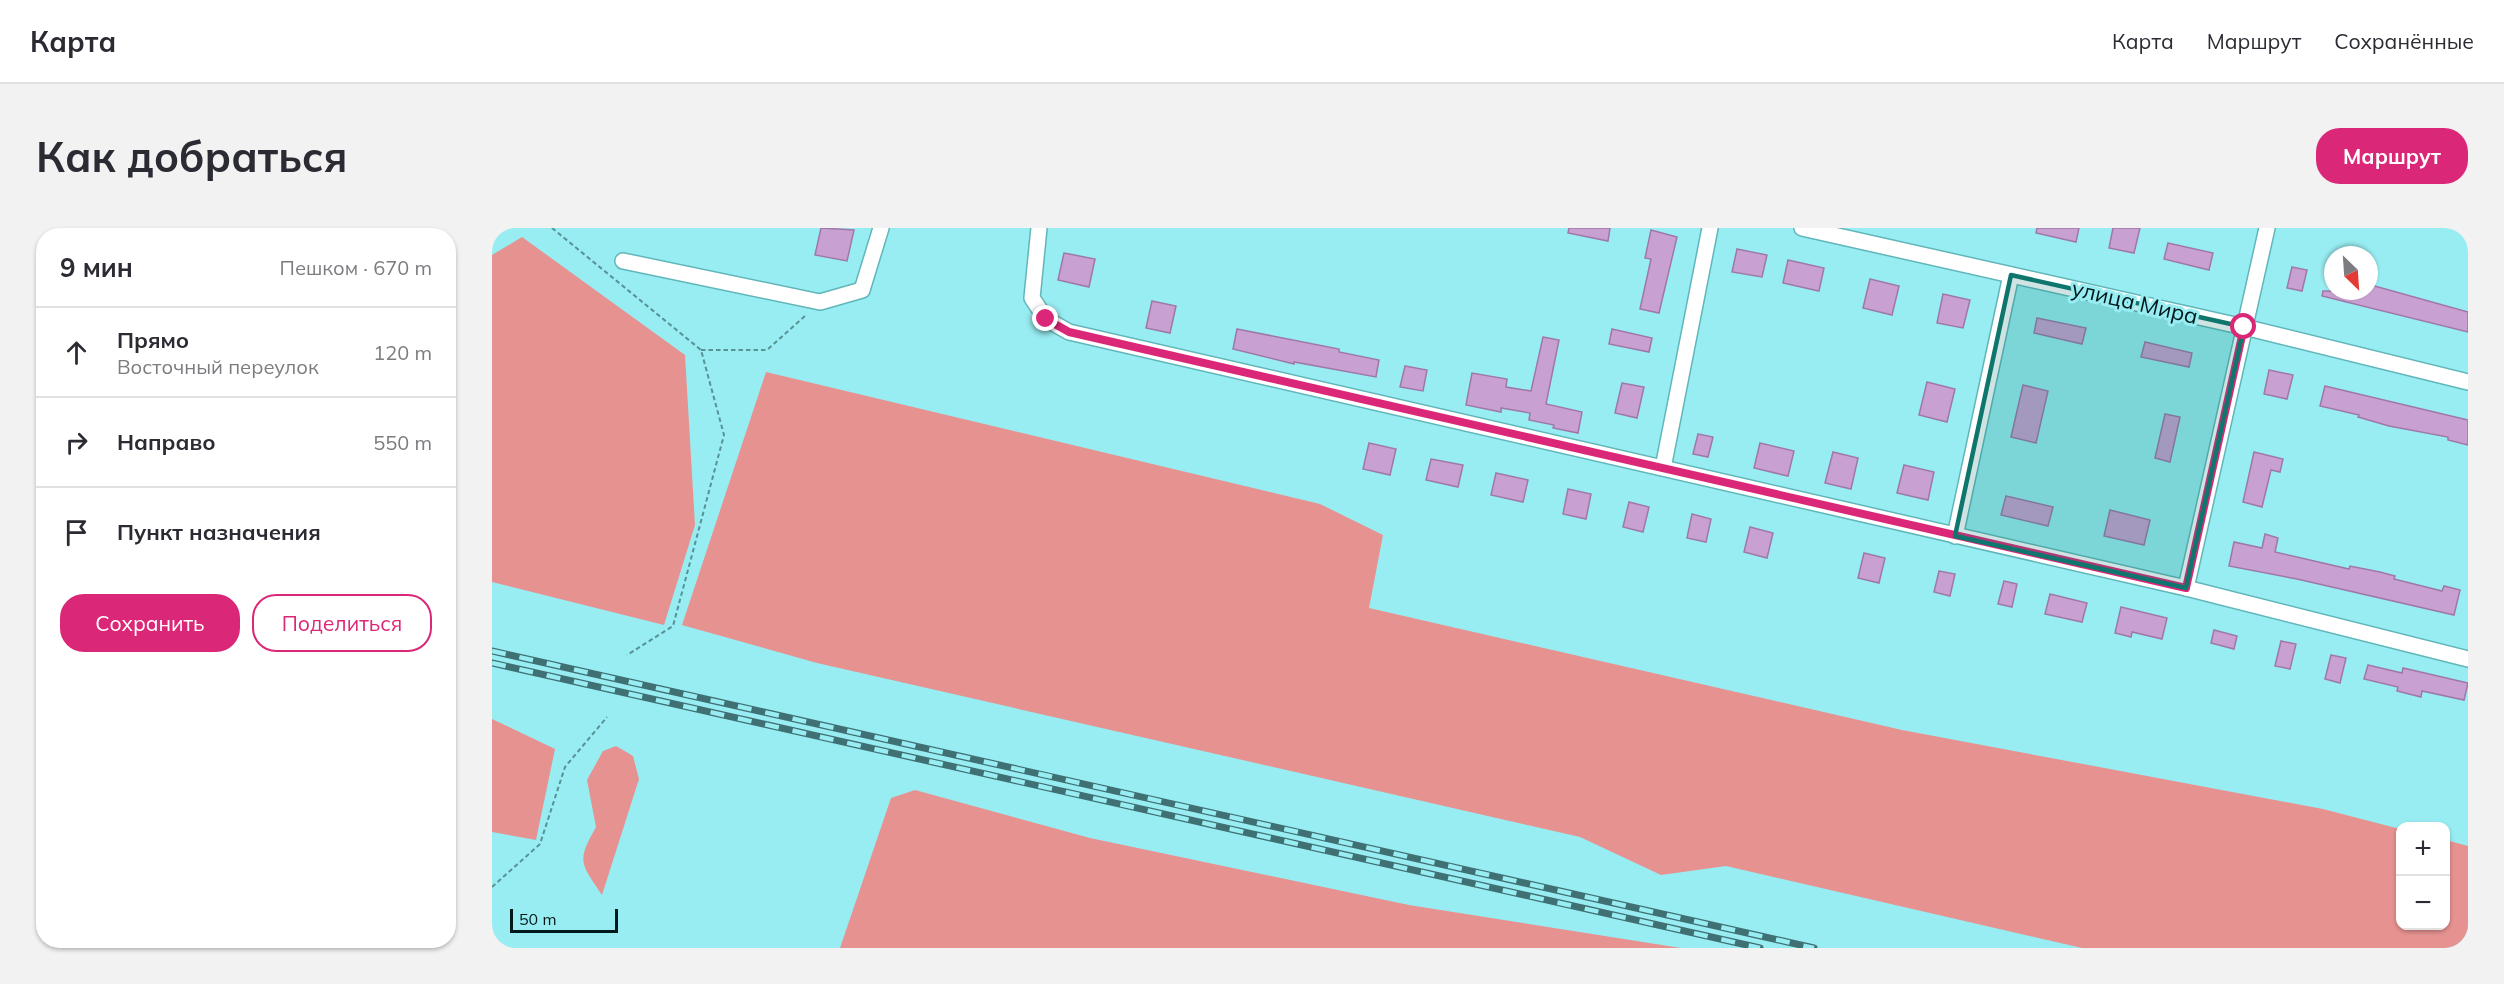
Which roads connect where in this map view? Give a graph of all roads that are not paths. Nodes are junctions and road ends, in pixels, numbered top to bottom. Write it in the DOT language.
graph roads {
  1 [pos="881,228"];
  2 [pos="1039,228"];
  3 [pos="1710,228"];
  4 [pos="1802,228"];
  5 [pos="2267,228"];
  6 [pos="623,261"];
  7 [pos="2011,275"];
  8 [pos="2244,327"];
  9 [pos="2468,382"];
  10 [pos="1663,468"];
  11 [pos="1955,536"];
  12 [pos="2186,588"];
  13 [pos="2468,658"];
  1 -- 6 [label="street"];
  2 -- 10 [label="street"];
  3 -- 10 [label="street"];
  4 -- 7 [label="street, улица Мира"];
  5 -- 8 [label="street"];
  7 -- 8 [label="street, улица Мира"];
  7 -- 11 [label="street"];
  8 -- 9 [label="street, улица Мира"];
  8 -- 12 [label="street"];
  10 -- 11 [label="street"];
  11 -- 12 [label="street"];
  12 -- 13 [label="street"];
}
